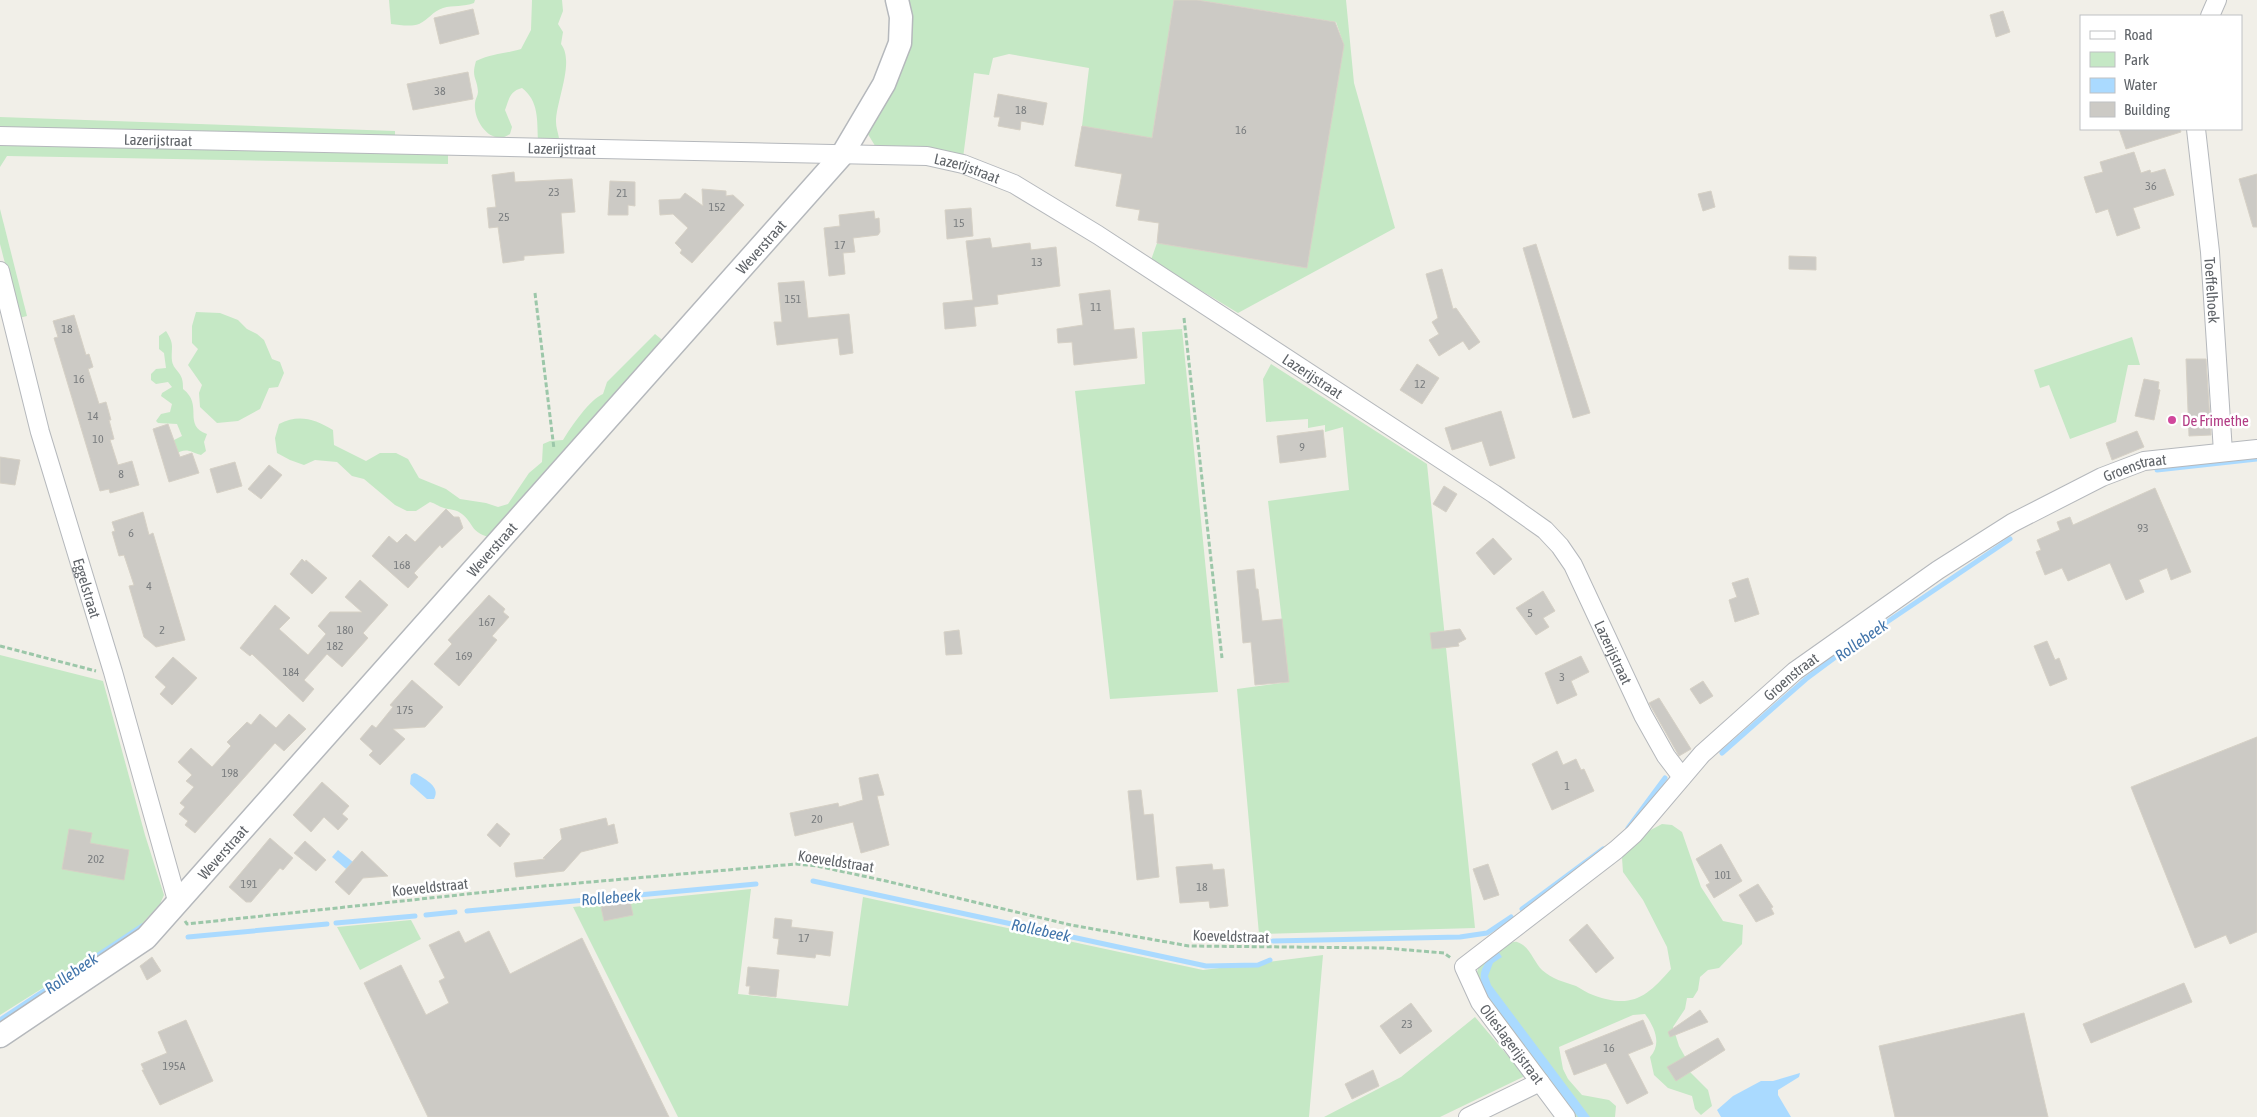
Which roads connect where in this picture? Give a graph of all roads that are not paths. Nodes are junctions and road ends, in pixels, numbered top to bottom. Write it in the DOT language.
graph roads {
  1 [pos="897,0"];
  2 [pos="2217,0"];
  3 [pos="2210,15"];
  4 [pos="2196,130"];
  5 [pos="0,136"];
  6 [pos="842,155"];
  7 [pos="0,270"];
  8 [pos="2257,449"];
  9 [pos="2222,452"];
  10 [pos="1682,777"];
  11 [pos="178,904"];
  12 [pos="1464,968"];
  13 [pos="0,1036"];
  14 [pos="1540,1082"];
  15 [pos="1468,1117"];
  16 [pos="1566,1117"];
  1 -- 6 [label="street, Weverstraat"];
  2 -- 3 [label="street"];
  4 -- 9 [label="street, Toeffelhoek"];
  5 -- 6 [label="street, Lazerijstraat"];
  6 -- 10 [label="street, Lazerijstraat"];
  6 -- 11 [label="street, Weverstraat"];
  7 -- 11 [label="street, Eggelstraat"];
  8 -- 9 [label="street, Groenstraat"];
  9 -- 10 [label="street, Groenstraat"];
  10 -- 12 [label="street, Groenstraat"];
  11 -- 13 [label="street, Weverstraat"];
  12 -- 14 [label="street, Olieslagerijstraat"];
  14 -- 15 [label="street"];
  14 -- 16 [label="street, Olieslagerijstraat"];
}
